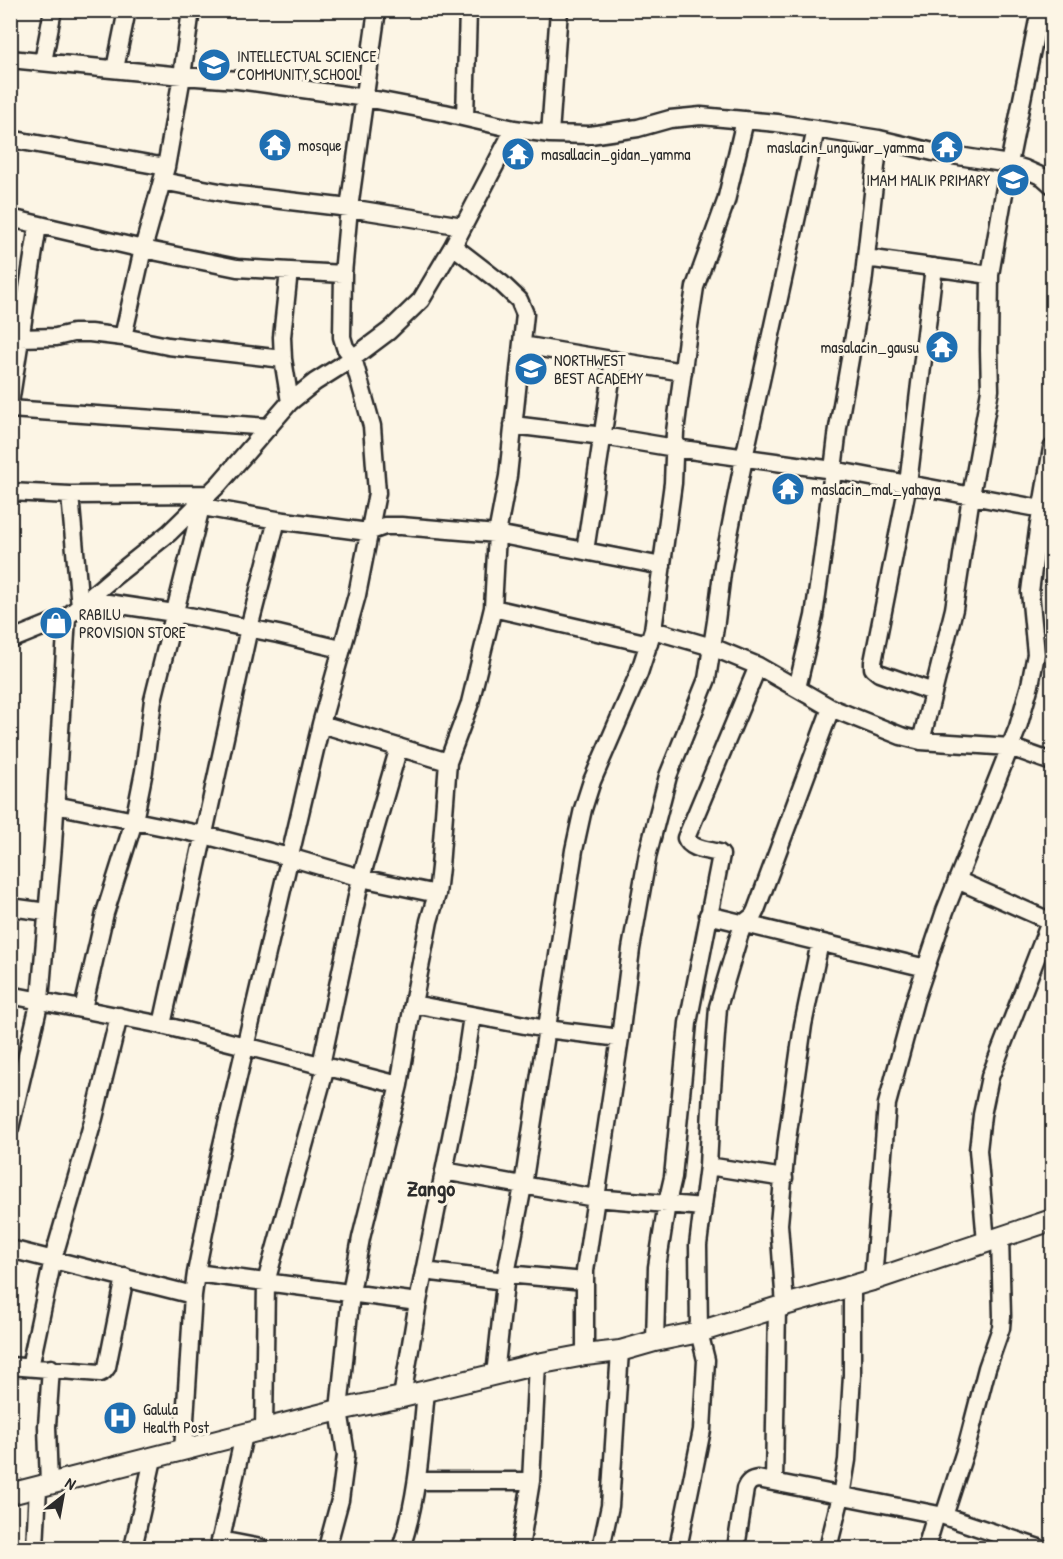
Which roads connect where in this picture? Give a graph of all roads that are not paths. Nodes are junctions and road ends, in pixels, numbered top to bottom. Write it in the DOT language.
graph roads {
  1 [pos="53,10"];
  2 [pos="127,10"];
  3 [pos="191,10"];
  4 [pos="377,10"];
  5 [pos="468,10"];
  6 [pos="558,10"];
  7 [pos="1040,10"];
  8 [pos="10,59"];
  9 [pos="43,62"];
  10 [pos="115,69"];
  11 [pos="182,76"];
  12 [pos="366,98"];
  13 [pos="465,117"];
  14 [pos="745,120"];
  15 [pos="514,129"];
  16 [pos="816,129"];
  17 [pos="550,134"];
  18 [pos="10,139"];
  19 [pos="879,139"];
  20 [pos="1009,164"];
  21 [pos="164,174"];
  22 [pos="1053,185"];
  23 [pos="349,208"];
  24 [pos="10,218"];
  25 [pos="38,225"];
  26 [pos="463,225"];
  27 [pos="453,246"];
  28 [pos="143,249"];
  29 [pos="866,258"];
  30 [pos="933,267"];
  31 [pos="289,271"];
  32 [pos="343,274"];
  33 [pos="990,275"];
  34 [pos="123,337"];
  35 [pos="20,339"];
  36 [pos="522,345"];
  37 [pos="353,358"];
  38 [pos="283,359"];
  39 [pos="614,360"];
  40 [pos="683,372"];
  41 [pos="290,402"];
  42 [pos="10,403"];
  43 [pos="10,409"];
  44 [pos="513,425"];
  45 [pos="269,427"];
  46 [pos="603,436"];
  47 [pos="675,448"];
  48 [pos="1052,452"];
  49 [pos="744,458"];
  50 [pos="833,470"];
  51 [pos="908,484"];
  52 [pos="10,492"];
  53 [pos="70,495"];
  54 [pos="971,496"];
  55 [pos="202,503"];
  56 [pos="1042,509"];
  57 [pos="277,520"];
  58 [pos="368,532"];
  59 [pos="497,534"];
  60 [pos="585,551"];
  61 [pos="662,566"];
  62 [pos="78,608"];
  63 [pos="493,608"];
  64 [pos="174,613"];
  65 [pos="249,628"];
  66 [pos="651,637"];
  67 [pos="10,640"];
  68 [pos="712,647"];
  69 [pos="341,650"];
  70 [pos="758,666"];
  71 [pos="797,688"];
  72 [pos="933,692"];
  73 [pos="831,708"];
  74 [pos="321,724"];
  75 [pos="921,741"];
  76 [pos="399,747"];
  77 [pos="1010,747"];
  78 [pos="448,762"];
  79 [pos="1053,762"];
  80 [pos="55,805"];
  81 [pos="134,821"];
  82 [pos="204,835"];
  83 [pos="289,857"];
  84 [pos="361,878"];
  85 [pos="957,880"];
  86 [pos="437,894"];
  87 [pos="10,907"];
  88 [pos="47,912"];
  89 [pos="708,915"];
  90 [pos="1052,920"];
  91 [pos="744,923"];
  92 [pos="820,942"];
  93 [pos="926,968"];
  94 [pos="10,995"];
  95 [pos="40,1000"];
  96 [pos="413,1004"];
  97 [pos="83,1009"];
  98 [pos="118,1016"];
  99 [pos="471,1016"];
  100 [pos="162,1026"];
  101 [pos="546,1029"];
  102 [pos="620,1038"];
  103 [pos="246,1046"];
  104 [pos="324,1066"];
  105 [pos="399,1085"];
  106 [pos="15,1087"];
  107 [pos="10,1128"];
  108 [pos="708,1166"];
  109 [pos="444,1171"];
  110 [pos="784,1178"];
  111 [pos="523,1186"];
  112 [pos="595,1198"];
  113 [pos="667,1203"];
  114 [pos="703,1207"];
  115 [pos="1053,1220"];
  116 [pos="993,1239"];
  117 [pos="10,1249"];
  118 [pos="53,1259"];
  119 [pos="424,1271"];
  120 [pos="196,1273"];
  121 [pos="124,1277"];
  122 [pos="505,1278"];
  123 [pos="873,1280"];
  124 [pos="585,1281"];
  125 [pos="266,1282"];
  126 [pos="852,1286"];
  127 [pos="351,1293"];
  128 [pos="193,1294"];
  129 [pos="418,1302"];
  130 [pos="781,1306"];
  131 [pos="699,1332"];
  132 [pos="655,1341"];
  133 [pos="620,1351"];
  134 [pos="585,1355"];
  135 [pos="537,1364"];
  136 [pos="10,1366"];
  137 [pos="30,1367"];
  138 [pos="51,1368"];
  139 [pos="495,1375"];
  140 [pos="426,1391"];
  141 [pos="402,1398"];
  142 [pos="339,1410"];
  143 [pos="264,1430"];
  144 [pos="244,1435"];
  145 [pos="183,1451"];
  146 [pos="153,1459"];
  147 [pos="417,1480"];
  148 [pos="531,1481"];
  149 [pos="774,1482"];
  150 [pos="44,1485"];
  151 [pos="10,1494"];
  152 [pos="841,1496"];
  153 [pos="940,1515"];
  154 [pos="220,1544"];
  155 [pos="1009,1544"];
  156 [pos="35,1548"];
  157 [pos="133,1548"];
  158 [pos="261,1548"];
  159 [pos="327,1548"];
  160 [pos="401,1548"];
  161 [pos="520,1548"];
  162 [pos="601,1548"];
  163 [pos="678,1548"];
  164 [pos="736,1548"];
  165 [pos="828,1548"];
  166 [pos="927,1548"];
  167 [pos="1039,1548"];
  1 -- 9 [label="street"];
  2 -- 10 [label="street"];
  3 -- 11 [label="street"];
  4 -- 12 [label="street"];
  5 -- 13 [label="street"];
  6 -- 17 [label="street"];
  7 -- 20 [label="street"];
  8 -- 9 [label="street"];
  9 -- 10 [label="street"];
  10 -- 11 [label="street"];
  11 -- 12 [label="street"];
  11 -- 21 [label="street"];
  12 -- 13 [label="street"];
  12 -- 23 [label="street"];
  13 -- 15 [label="street"];
  14 -- 16 [label="street"];
  14 -- 17 [label="street"];
  14 -- 40 [label="street"];
  15 -- 17 [label="street"];
  15 -- 26 [label="street"];
  16 -- 19 [label="street"];
  16 -- 49 [label="street"];
  18 -- 21 [label="street"];
  19 -- 20 [label="street"];
  19 -- 29 [label="street"];
  20 -- 22 [label="street"];
  20 -- 33 [label="street"];
  21 -- 23 [label="street"];
  21 -- 28 [label="street"];
  23 -- 26 [label="street"];
  23 -- 32 [label="street"];
  24 -- 25 [label="street"];
  25 -- 28 [label="street"];
  25 -- 35 [label="street"];
  26 -- 27 [label="street"];
  27 -- 36 [label="street"];
  27 -- 37 [label="street"];
  28 -- 31 [label="street"];
  28 -- 34 [label="street"];
  29 -- 30 [label="street"];
  29 -- 50 [label="street"];
  30 -- 33 [label="street"];
  30 -- 51 [label="street"];
  31 -- 32 [label="street"];
  31 -- 38 [label="street"];
  32 -- 37 [label="street"];
  33 -- 54 [label="street"];
  34 -- 35 [label="street"];
  34 -- 38 [label="street"];
  35 -- 42 [label="street"];
  36 -- 39 [label="street"];
  36 -- 44 [label="street"];
  37 -- 41 [label="street"];
  37 -- 58 [label="street"];
  38 -- 41 [label="street"];
  39 -- 40 [label="street"];
  39 -- 46 [label="street"];
  40 -- 47 [label="street"];
  41 -- 45 [label="street"];
  43 -- 45 [label="street"];
  44 -- 46 [label="street"];
  44 -- 59 [label="street"];
  45 -- 55 [label="street"];
  46 -- 47 [label="street"];
  46 -- 60 [label="street"];
  47 -- 49 [label="street"];
  47 -- 61 [label="street"];
  48 -- 56 [label="street"];
  49 -- 50 [label="street"];
  49 -- 68 [label="street"];
  50 -- 51 [label="street"];
  50 -- 71 [label="street"];
  51 -- 54 [label="street"];
  51 -- 72 [label="street"];
  52 -- 53 [label="street"];
  53 -- 55 [label="street"];
  53 -- 62 [label="street"];
  54 -- 56 [label="street"];
  54 -- 72 [label="street"];
  55 -- 57 [label="street"];
  55 -- 62 [label="street"];
  55 -- 64 [label="street"];
  56 -- 77 [label="street"];
  57 -- 58 [label="street"];
  57 -- 65 [label="street"];
  58 -- 59 [label="street"];
  58 -- 69 [label="street"];
  59 -- 60 [label="street"];
  59 -- 63 [label="street"];
  60 -- 61 [label="street"];
  61 -- 66 [label="street"];
  62 -- 64 [label="street"];
  62 -- 67 [label="street"];
  62 -- 80 [label="street"];
  63 -- 66 [label="street"];
  63 -- 78 [label="street"];
  64 -- 65 [label="street"];
  64 -- 81 [label="street"];
  65 -- 69 [label="street"];
  65 -- 82 [label="street"];
  66 -- 68 [label="street"];
  66 -- 101 [label="street"];
  68 -- 70 [label="street"];
  68 -- 102 [label="street"];
  69 -- 74 [label="street"];
  70 -- 71 [label="street"];
  70 -- 89 [label="street"];
  71 -- 73 [label="street"];
  72 -- 75 [label="street"];
  73 -- 75 [label="street"];
  73 -- 91 [label="street"];
  74 -- 76 [label="street"];
  74 -- 83 [label="street"];
  75 -- 77 [label="street"];
  76 -- 78 [label="street"];
  76 -- 84 [label="street"];
  77 -- 79 [label="street"];
  77 -- 85 [label="street"];
  78 -- 86 [label="street"];
  80 -- 81 [label="street"];
  80 -- 88 [label="street"];
  81 -- 82 [label="street"];
  81 -- 97 [label="street"];
  82 -- 83 [label="street"];
  82 -- 100 [label="street"];
  83 -- 84 [label="street"];
  83 -- 103 [label="street"];
  84 -- 86 [label="street"];
  84 -- 104 [label="street"];
  85 -- 90 [label="street"];
  85 -- 93 [label="street"];
  86 -- 96 [label="street"];
  87 -- 88 [label="street"];
  88 -- 95 [label="street"];
  89 -- 91 [label="street"];
  89 -- 113 [label="street"];
  90 -- 116 [label="street"];
  91 -- 92 [label="street"];
  91 -- 108 [label="street"];
  92 -- 93 [label="street"];
  92 -- 110 [label="street"];
  93 -- 123 [label="street"];
  94 -- 95 [label="street"];
  95 -- 97 [label="street"];
  95 -- 106 [label="street"];
  96 -- 99 [label="street"];
  96 -- 105 [label="street"];
  97 -- 98 [label="street"];
  98 -- 100 [label="street"];
  98 -- 118 [label="street"];
  99 -- 101 [label="street"];
  99 -- 109 [label="street"];
  100 -- 103 [label="street"];
  101 -- 102 [label="street"];
  101 -- 111 [label="street"];
  102 -- 112 [label="street"];
  103 -- 104 [label="street"];
  103 -- 120 [label="street"];
  104 -- 105 [label="street"];
  104 -- 125 [label="street"];
  105 -- 127 [label="street"];
  106 -- 107 [label="street"];
  108 -- 110 [label="street"];
  108 -- 114 [label="street"];
  109 -- 111 [label="street"];
  109 -- 119 [label="street"];
  110 -- 130 [label="street"];
  111 -- 112 [label="street"];
  111 -- 122 [label="street"];
  112 -- 113 [label="street"];
  112 -- 124 [label="street"];
  113 -- 114 [label="street"];
  113 -- 132 [label="street"];
  114 -- 131 [label="street"];
  115 -- 116 [label="street"];
  116 -- 123 [label="street"];
  116 -- 153 [label="street"];
  117 -- 118 [label="street"];
  118 -- 121 [label="street"];
  118 -- 137 [label="street"];
  119 -- 122 [label="street"];
  119 -- 129 [label="street"];
  120 -- 125 [label="street"];
  120 -- 128 [label="street"];
  121 -- 128 [label="street"];
  121 -- 138 [label="street"];
  122 -- 124 [label="street"];
  122 -- 139 [label="street"];
  123 -- 126 [label="street"];
  124 -- 134 [label="street"];
  125 -- 127 [label="street"];
  125 -- 143 [label="street"];
  126 -- 130 [label="street"];
  126 -- 152 [label="street"];
  127 -- 129 [label="street"];
  127 -- 142 [label="street"];
  128 -- 145 [label="street"];
  129 -- 141 [label="street"];
  130 -- 131 [label="street"];
  130 -- 149 [label="street"];
  131 -- 132 [label="street"];
  131 -- 163 [label="street"];
  132 -- 133 [label="street"];
  133 -- 134 [label="street"];
  133 -- 162 [label="street"];
  134 -- 135 [label="street"];
  135 -- 139 [label="street"];
  135 -- 148 [label="street"];
  136 -- 137 [label="street"];
  137 -- 138 [label="street"];
  138 -- 150 [label="street"];
  139 -- 140 [label="street"];
  140 -- 141 [label="street"];
  140 -- 147 [label="street"];
  141 -- 142 [label="street"];
  142 -- 143 [label="street"];
  142 -- 159 [label="street"];
  143 -- 144 [label="street"];
  144 -- 145 [label="street"];
  144 -- 154 [label="street"];
  145 -- 146 [label="street"];
  146 -- 150 [label="street"];
  146 -- 157 [label="street"];
  147 -- 148 [label="street"];
  147 -- 160 [label="street"];
  148 -- 161 [label="street"];
  149 -- 152 [label="street"];
  149 -- 164 [label="street"];
  150 -- 151 [label="street"];
  150 -- 156 [label="street"];
  152 -- 153 [label="street"];
  152 -- 165 [label="street"];
  153 -- 155 [label="street"];
  153 -- 166 [label="street"];
  154 -- 158 [label="street"];
  155 -- 167 [label="street"];
}
